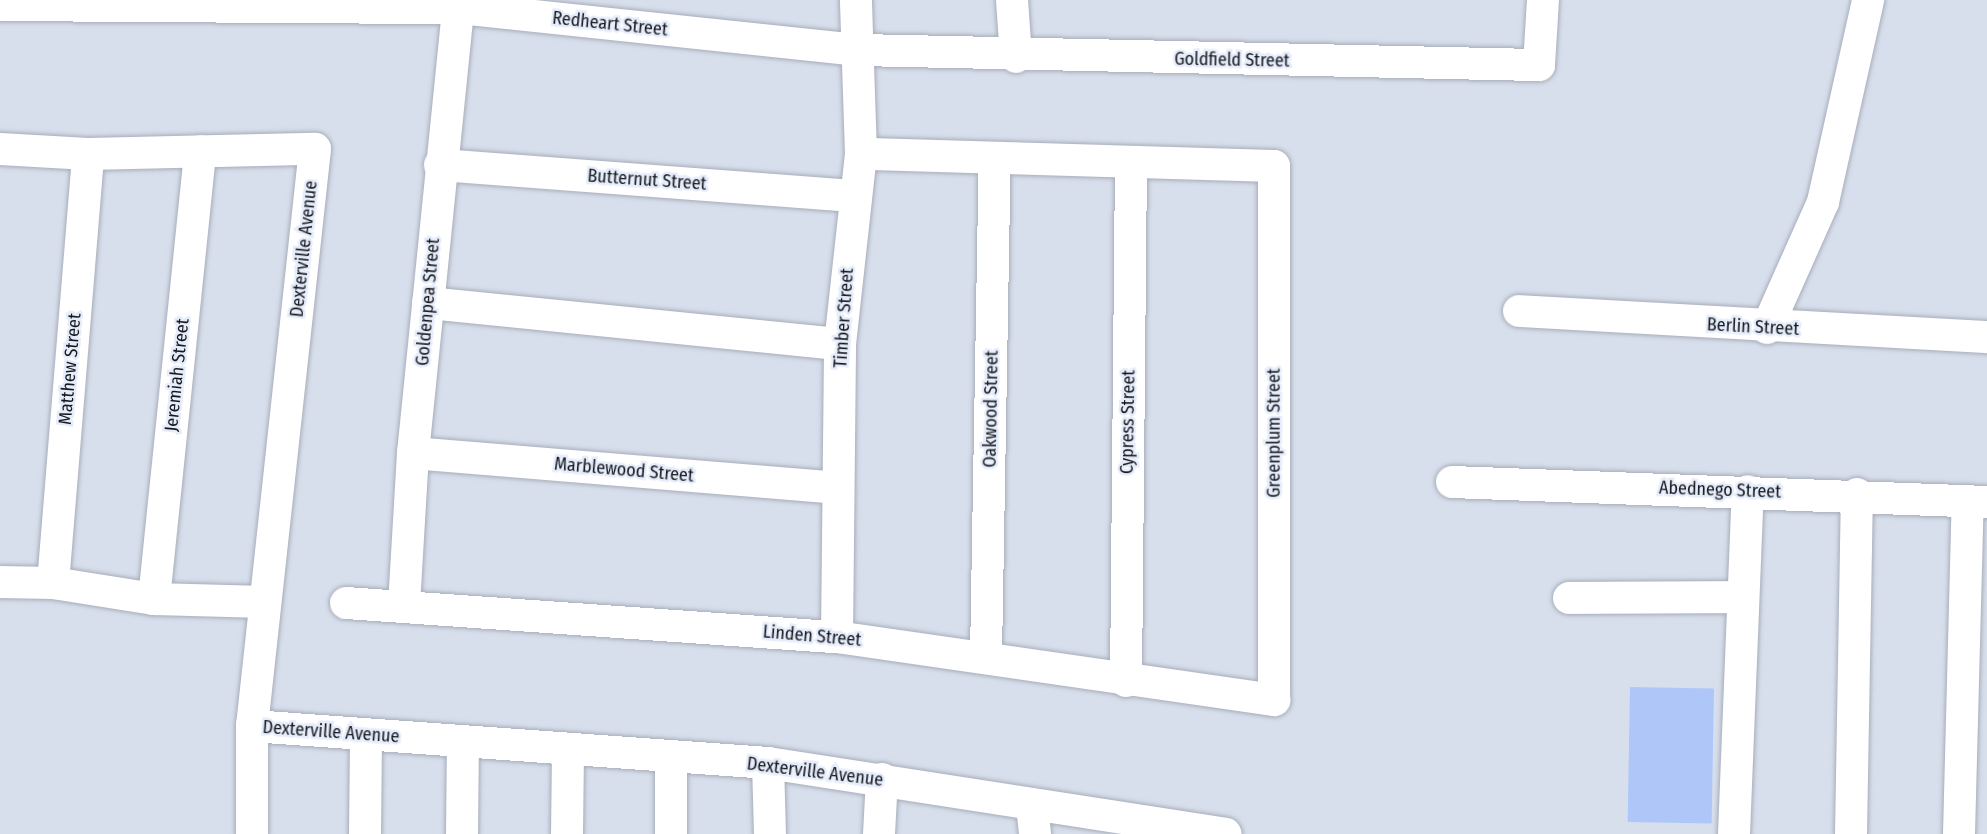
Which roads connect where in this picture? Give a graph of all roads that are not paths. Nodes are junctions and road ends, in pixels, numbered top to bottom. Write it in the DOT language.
graph roads {
  1 [pos="856,0"];
  2 [pos="1012,0"];
  3 [pos="1543,0"];
  4 [pos="1868,0"];
  5 [pos="171,3"];
  6 [pos="321,3"];
  7 [pos="11,4"];
  8 [pos="459,4"];
  9 [pos="860,50"];
  10 [pos="1016,57"];
  11 [pos="0,149"];
  12 [pos="200,151"];
  13 [pos="88,154"];
  14 [pos="861,154"];
  15 [pos="995,162"];
  16 [pos="1131,164"];
  17 [pos="440,165"];
  18 [pos="854,196"];
  19 [pos="428,303"];
  20 [pos="1519,311"];
  21 [pos="1767,328"];
  22 [pos="1987,337"];
  23 [pos="840,344"];
  24 [pos="412,453"];
  25 [pos="1452,482"];
  26 [pos="836,488"];
  27 [pos="1748,491"];
  28 [pos="1857,494"];
  29 [pos="1978,501"];
  30 [pos="0,582"];
  31 [pos="53,583"];
  32 [pos="1741,597"];
  33 [pos="1569,598"];
  34 [pos="154,599"];
  35 [pos="265,602"];
  36 [pos="346,603"];
  37 [pos="404,605"];
  38 [pos="837,637"];
  39 [pos="986,656"];
  40 [pos="1126,681"];
  41 [pos="1274,700"];
  42 [pos="252,726"];
  43 [pos="366,735"];
  44 [pos="463,741"];
  45 [pos="568,752"];
  46 [pos="671,760"];
  47 [pos="768,764"];
  48 [pos="882,779"];
  49 [pos="1034,820"];
  50 [pos="1143,829"];
  51 [pos="252,834"];
  52 [pos="365,834"];
  53 [pos="462,834"];
  54 [pos="567,834"];
  55 [pos="671,834"];
  56 [pos="770,834"];
  57 [pos="879,834"];
  58 [pos="1226,834"];
  59 [pos="1734,834"];
  60 [pos="1851,834"];
  61 [pos="1959,834"];
  1 -- 9 [label="street, Timber Street"];
  2 -- 10 [label="street"];
  3 -- 10 [label="street, Goldfield Street"];
  4 -- 21 [label="street"];
  5 -- 6 [label="street, Redheart Street"];
  5 -- 7 [label="street, Redheart Street"];
  6 -- 8 [label="street, Redheart Street"];
  8 -- 9 [label="street, Redheart Street"];
  8 -- 17 [label="street, Goldenpea Street"];
  9 -- 10 [label="street, Goldfield Street"];
  9 -- 14 [label="street, Timber Street"];
  11 -- 13 [label="street, Dexterville Avenue"];
  12 -- 13 [label="street, Dexterville Avenue"];
  12 -- 34 [label="street, Jeremiah Street"];
  12 -- 35 [label="street, Dexterville Avenue"];
  13 -- 31 [label="street, Matthew Street"];
  14 -- 15 [label="street"];
  14 -- 18 [label="street, Timber Street"];
  15 -- 16 [label="street"];
  15 -- 39 [label="street, Oakwood Street"];
  16 -- 40 [label="street, Cypress Street"];
  16 -- 41 [label="street, Greenplum Street"];
  17 -- 18 [label="street, Butternut Street"];
  17 -- 19 [label="street, Goldenpea Street"];
  18 -- 23 [label="street, Timber Street"];
  19 -- 23 [label="street"];
  19 -- 24 [label="street, Goldenpea Street"];
  20 -- 21 [label="street, Berlin Street"];
  21 -- 22 [label="street, Berlin Street"];
  23 -- 26 [label="street, Timber Street"];
  24 -- 26 [label="street, Marblewood Street"];
  24 -- 37 [label="street, Goldenpea Street"];
  25 -- 27 [label="street, Abednego Street"];
  26 -- 38 [label="street, Timber Street"];
  27 -- 28 [label="street, Abednego Street"];
  27 -- 32 [label="street"];
  28 -- 29 [label="street, Abednego Street"];
  28 -- 60 [label="street"];
  29 -- 61 [label="street"];
  30 -- 31 [label="street"];
  31 -- 34 [label="street"];
  32 -- 33 [label="street"];
  32 -- 59 [label="street"];
  34 -- 35 [label="street"];
  35 -- 42 [label="street, Dexterville Avenue"];
  36 -- 37 [label="street, Linden Street"];
  37 -- 38 [label="street, Linden Street"];
  38 -- 39 [label="street, Linden Street"];
  39 -- 40 [label="street, Linden Street"];
  40 -- 41 [label="street, Linden Street"];
  42 -- 43 [label="street, Dexterville Avenue"];
  42 -- 51 [label="street"];
  43 -- 44 [label="street, Dexterville Avenue"];
  43 -- 52 [label="street"];
  44 -- 45 [label="street, Dexterville Avenue"];
  44 -- 53 [label="street"];
  45 -- 46 [label="street, Dexterville Avenue"];
  45 -- 54 [label="street"];
  46 -- 47 [label="street, Dexterville Avenue"];
  46 -- 55 [label="street"];
  47 -- 48 [label="street, Dexterville Avenue"];
  47 -- 56 [label="street"];
  48 -- 49 [label="street, Dexterville Avenue"];
  48 -- 57 [label="street"];
  49 -- 50 [label="street, Dexterville Avenue"];
  50 -- 58 [label="street, Dexterville Avenue"];
}
